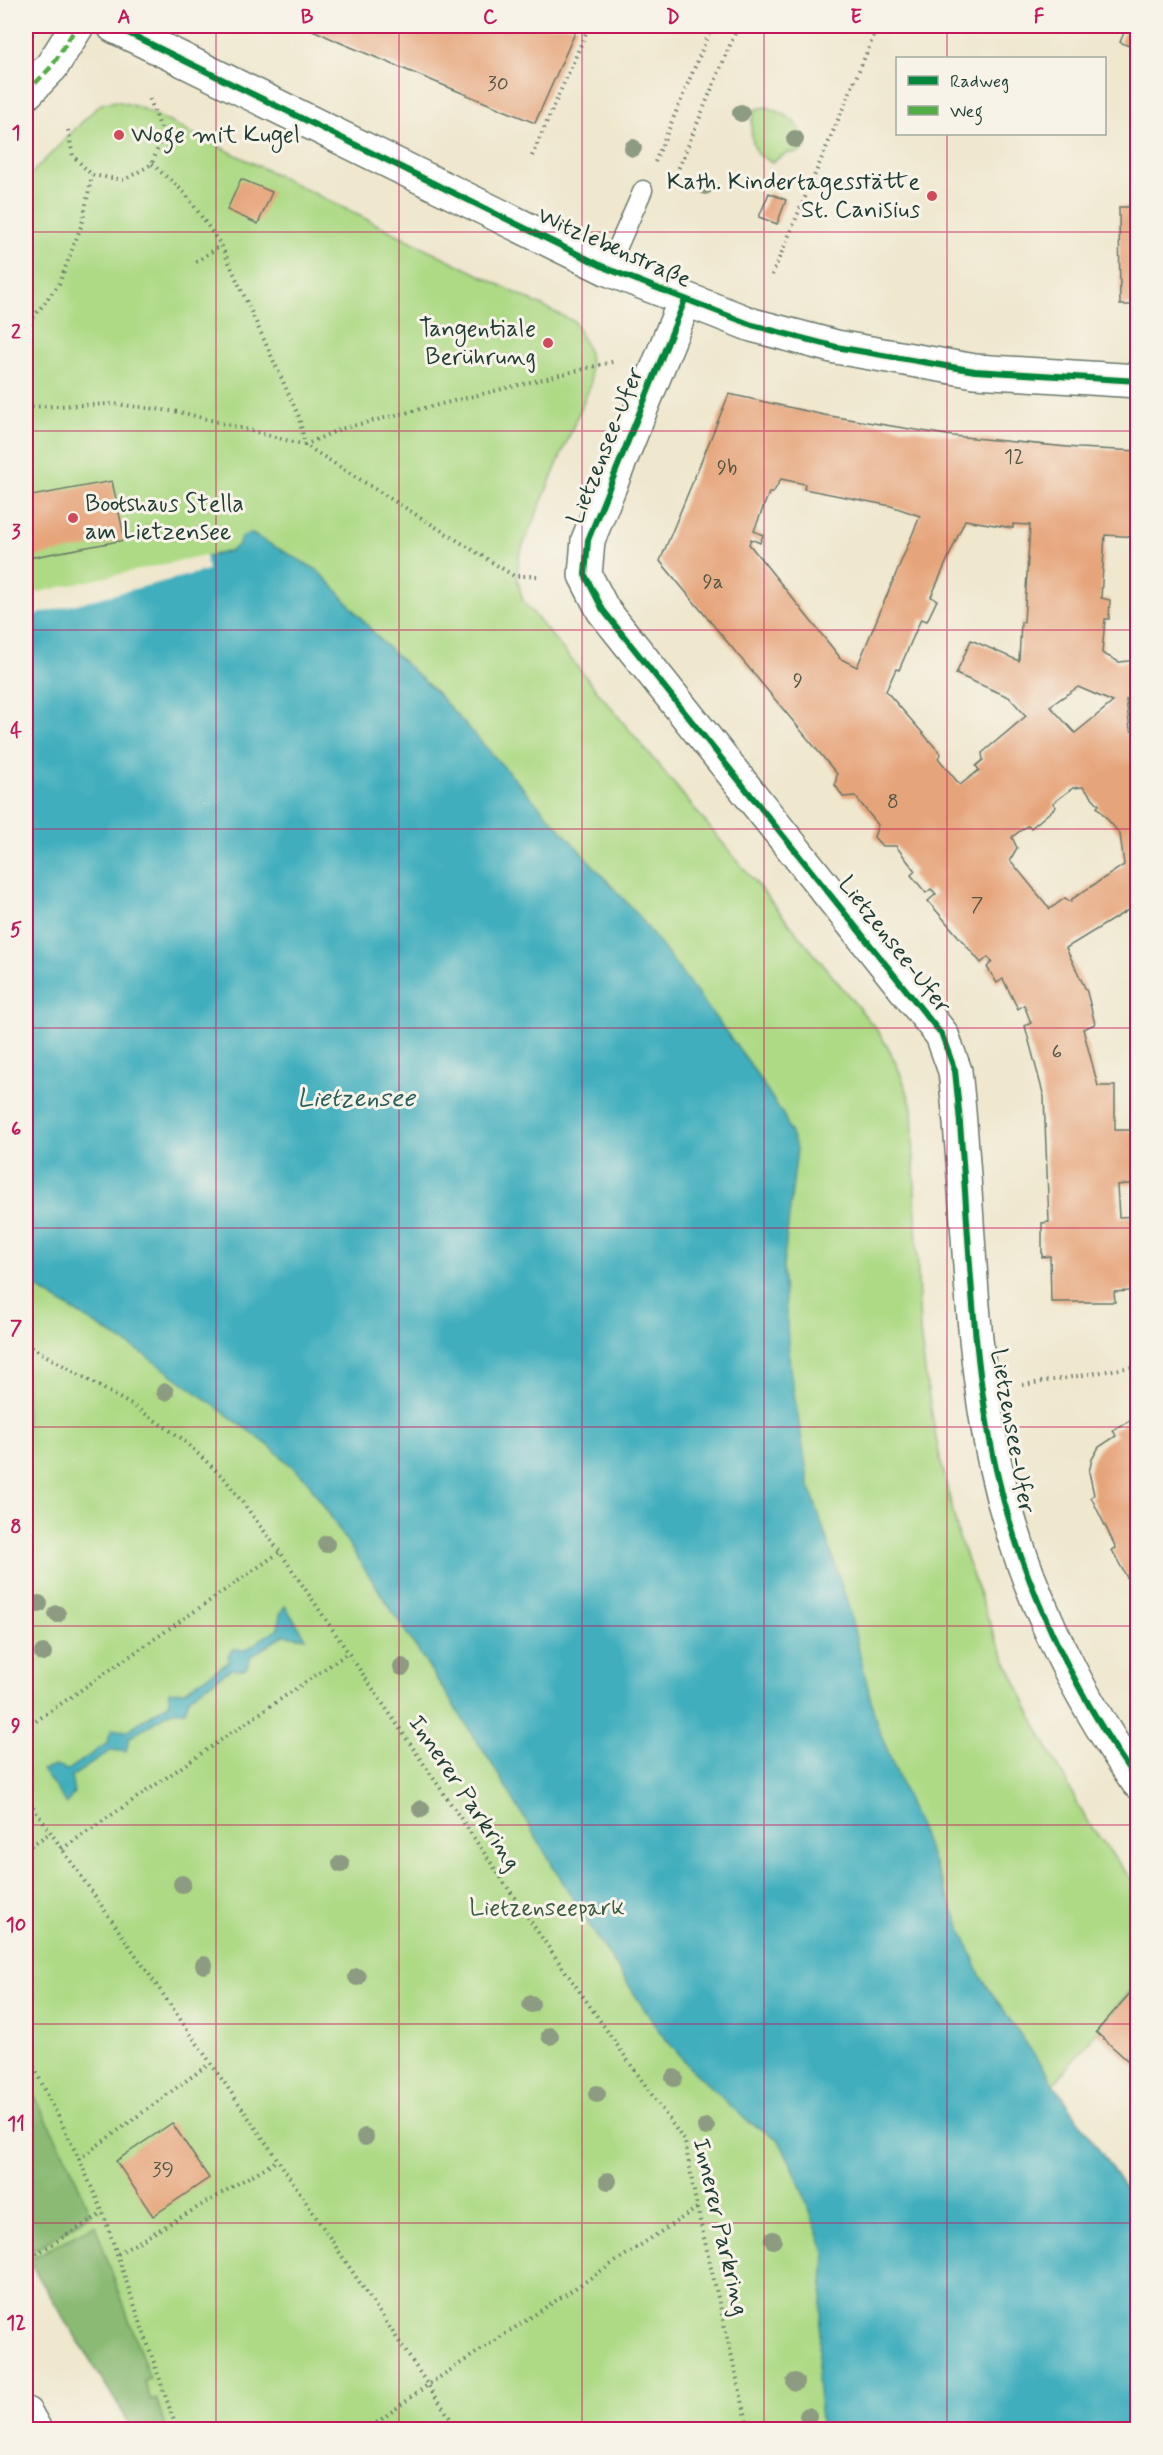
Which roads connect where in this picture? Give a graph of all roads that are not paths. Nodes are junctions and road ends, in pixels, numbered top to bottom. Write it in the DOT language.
graph roads {
  1 [pos="77,26"];
  2 [pos="114,26"];
  3 [pos="26,93"];
  4 [pos="643,190"];
  5 [pos="608,269"];
  6 [pos="685,300"];
  7 [pos="1137,381"];
  8 [pos="1137,1782"];
  9 [pos="26,2414"];
  10 [pos="35,2430"];
  1 -- 3 [label="street"];
  2 -- 5 [label="street, Witzlebenstraße"];
  4 -- 5 [label="lane"];
  5 -- 6 [label="street, Witzlebenstraße"];
  6 -- 7 [label="street, Witzlebenstraße"];
  6 -- 8 [label="street, Lietzensee-Ufer"];
  9 -- 10 [label="street"];
}
